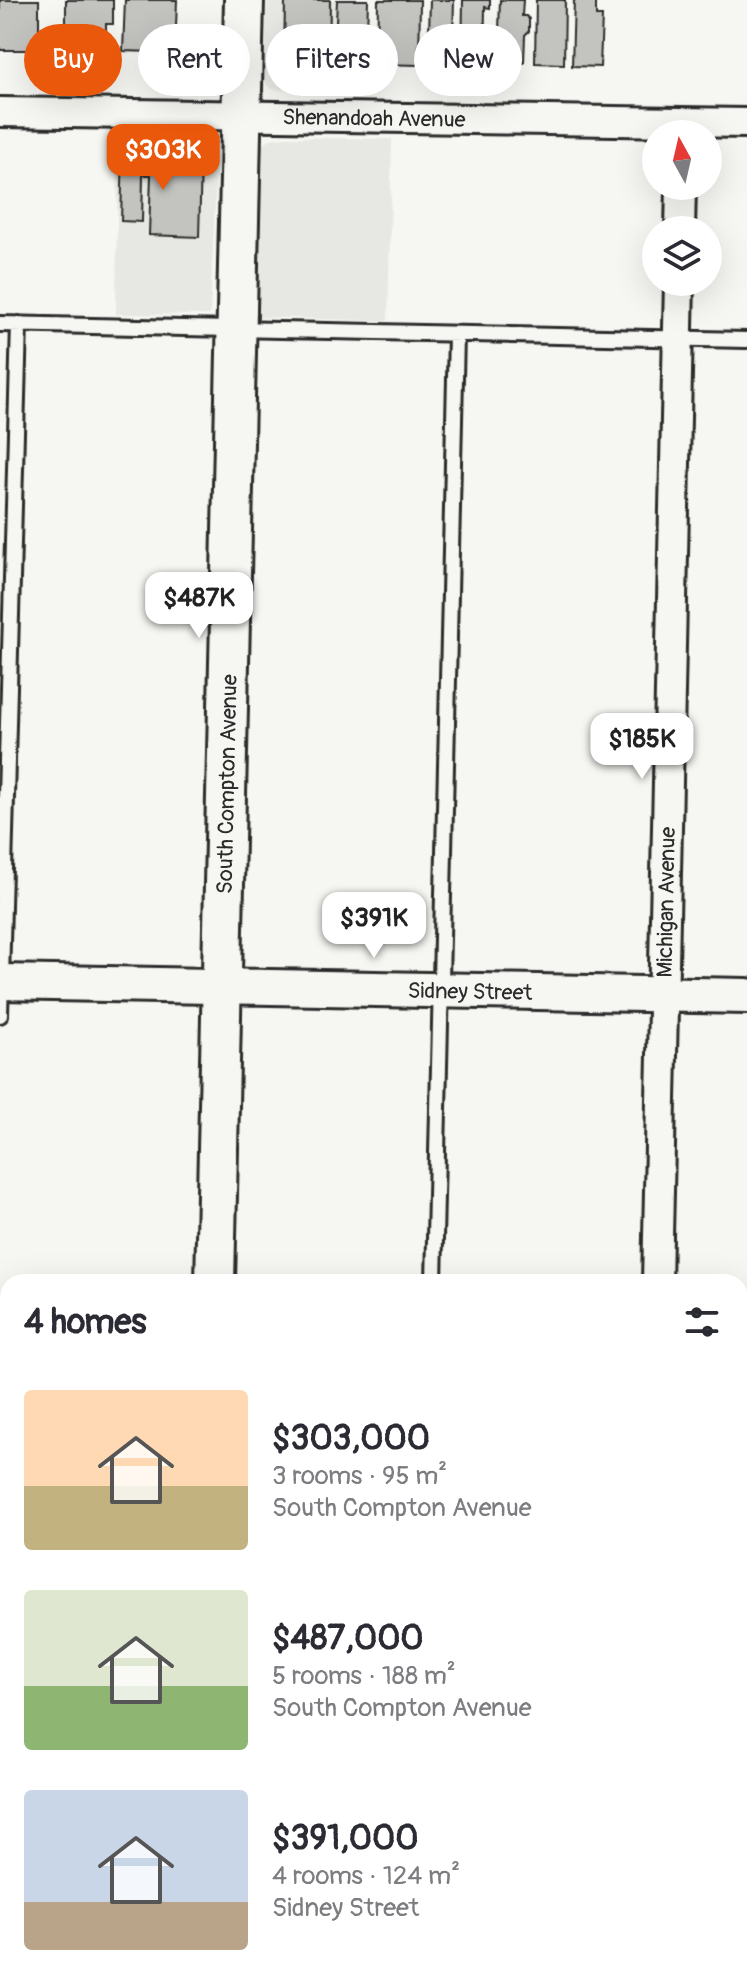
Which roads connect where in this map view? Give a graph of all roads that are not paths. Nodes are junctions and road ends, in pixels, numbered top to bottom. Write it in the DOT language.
graph roads {
  1 [pos="244,0"];
  2 [pos="0,112"];
  3 [pos="241,115"];
  4 [pos="747,123"];
  5 [pos="722,125"];
  6 [pos="642,127"];
  7 [pos="679,296"];
  8 [pos="0,324"];
  9 [pos="19,324"];
  10 [pos="237,328"];
  11 [pos="456,335"];
  12 [pos="678,339"];
  13 [pos="747,340"];
  14 [pos="0,982"];
  15 [pos="222,986"];
  16 [pos="441,991"];
  17 [pos="664,994"];
  18 [pos="747,996"];
  19 [pos="0,1015"];
  20 [pos="215,1274"];
  21 [pos="434,1274"];
  22 [pos="657,1274"];
  1 -- 3 [label="main road, South Compton Avenue"];
  2 -- 3 [label="street, Shenandoah Avenue"];
  3 -- 6 [label="street, Shenandoah Avenue"];
  3 -- 10 [label="main road, South Compton Avenue"];
  4 -- 5 [label="street, Shenandoah Avenue"];
  7 -- 12 [label="street, Michigan Avenue"];
  8 -- 9 [label="lane"];
  9 -- 10 [label="lane"];
  9 -- 14 [label="lane"];
  10 -- 11 [label="lane"];
  10 -- 15 [label="main road, South Compton Avenue"];
  11 -- 12 [label="lane"];
  11 -- 16 [label="lane"];
  12 -- 13 [label="lane"];
  12 -- 17 [label="street, Michigan Avenue"];
  14 -- 15 [label="street, Sidney Street"];
  14 -- 19 [label="lane"];
  15 -- 16 [label="street, Sidney Street"];
  15 -- 20 [label="main road, South Compton Avenue"];
  16 -- 17 [label="street, Sidney Street"];
  16 -- 21 [label="lane"];
  17 -- 18 [label="street, Sidney Street"];
  17 -- 22 [label="street, Michigan Avenue"];
}
